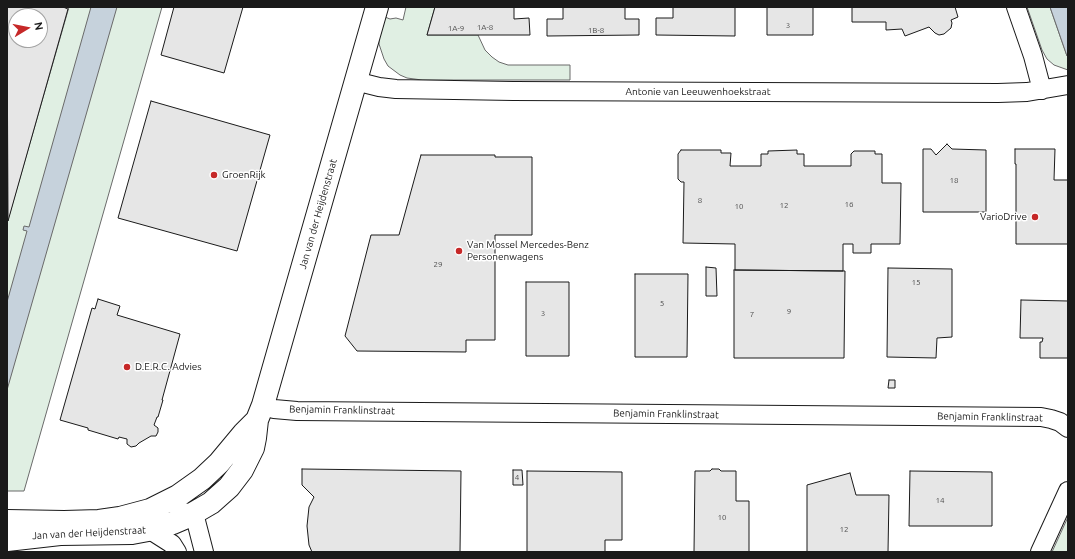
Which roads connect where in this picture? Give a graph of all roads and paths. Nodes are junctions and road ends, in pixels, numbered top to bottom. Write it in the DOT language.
graph roads {
  1 [pos="377,7"];
  2 [pos="1016,7"];
  3 [pos="355,81"];
  4 [pos="1068,86"];
  5 [pos="1042,90"];
  6 [pos="260,412"];
  7 [pos="1068,428"];
  8 [pos="1068,491"];
  9 [pos="161,505"];
  10 [pos="192,514"];
  11 [pos="7,521"];
  12 [pos="150,530"];
  13 [pos="7,540"];
  14 [pos="177,552"];
  15 [pos="204,552"];
  16 [pos="1040,552"];
  1 -- 3 [label="street, Jan van der Heijdenstraat"];
  2 -- 5 [label="street"];
  3 -- 5 [label="street, Antonie van Leeuwenhoekstraat"];
  3 -- 6 [label="street, Jan van der Heijdenstraat"];
  4 -- 5 [label="street, Antonie van Leeuwenhoekstraat"];
  6 -- 7 [label="street, Benjamin Franklinstraat"];
  6 -- 9 [label="street, Jan van der Heijdenstraat"];
  6 -- 10 [label="street, Jan van der Heijdenstraat"];
  8 -- 16 [label="street"];
  9 -- 10 [label="street"];
  9 -- 11 [label="street, Jan van der Heijdenstraat"];
  10 -- 12 [label="street, Jan van der Heijdenstraat"];
  10 -- 15 [label="street"];
  12 -- 13 [label="street, Jan van der Heijdenstraat"];
  12 -- 14 [label="street"];
}
